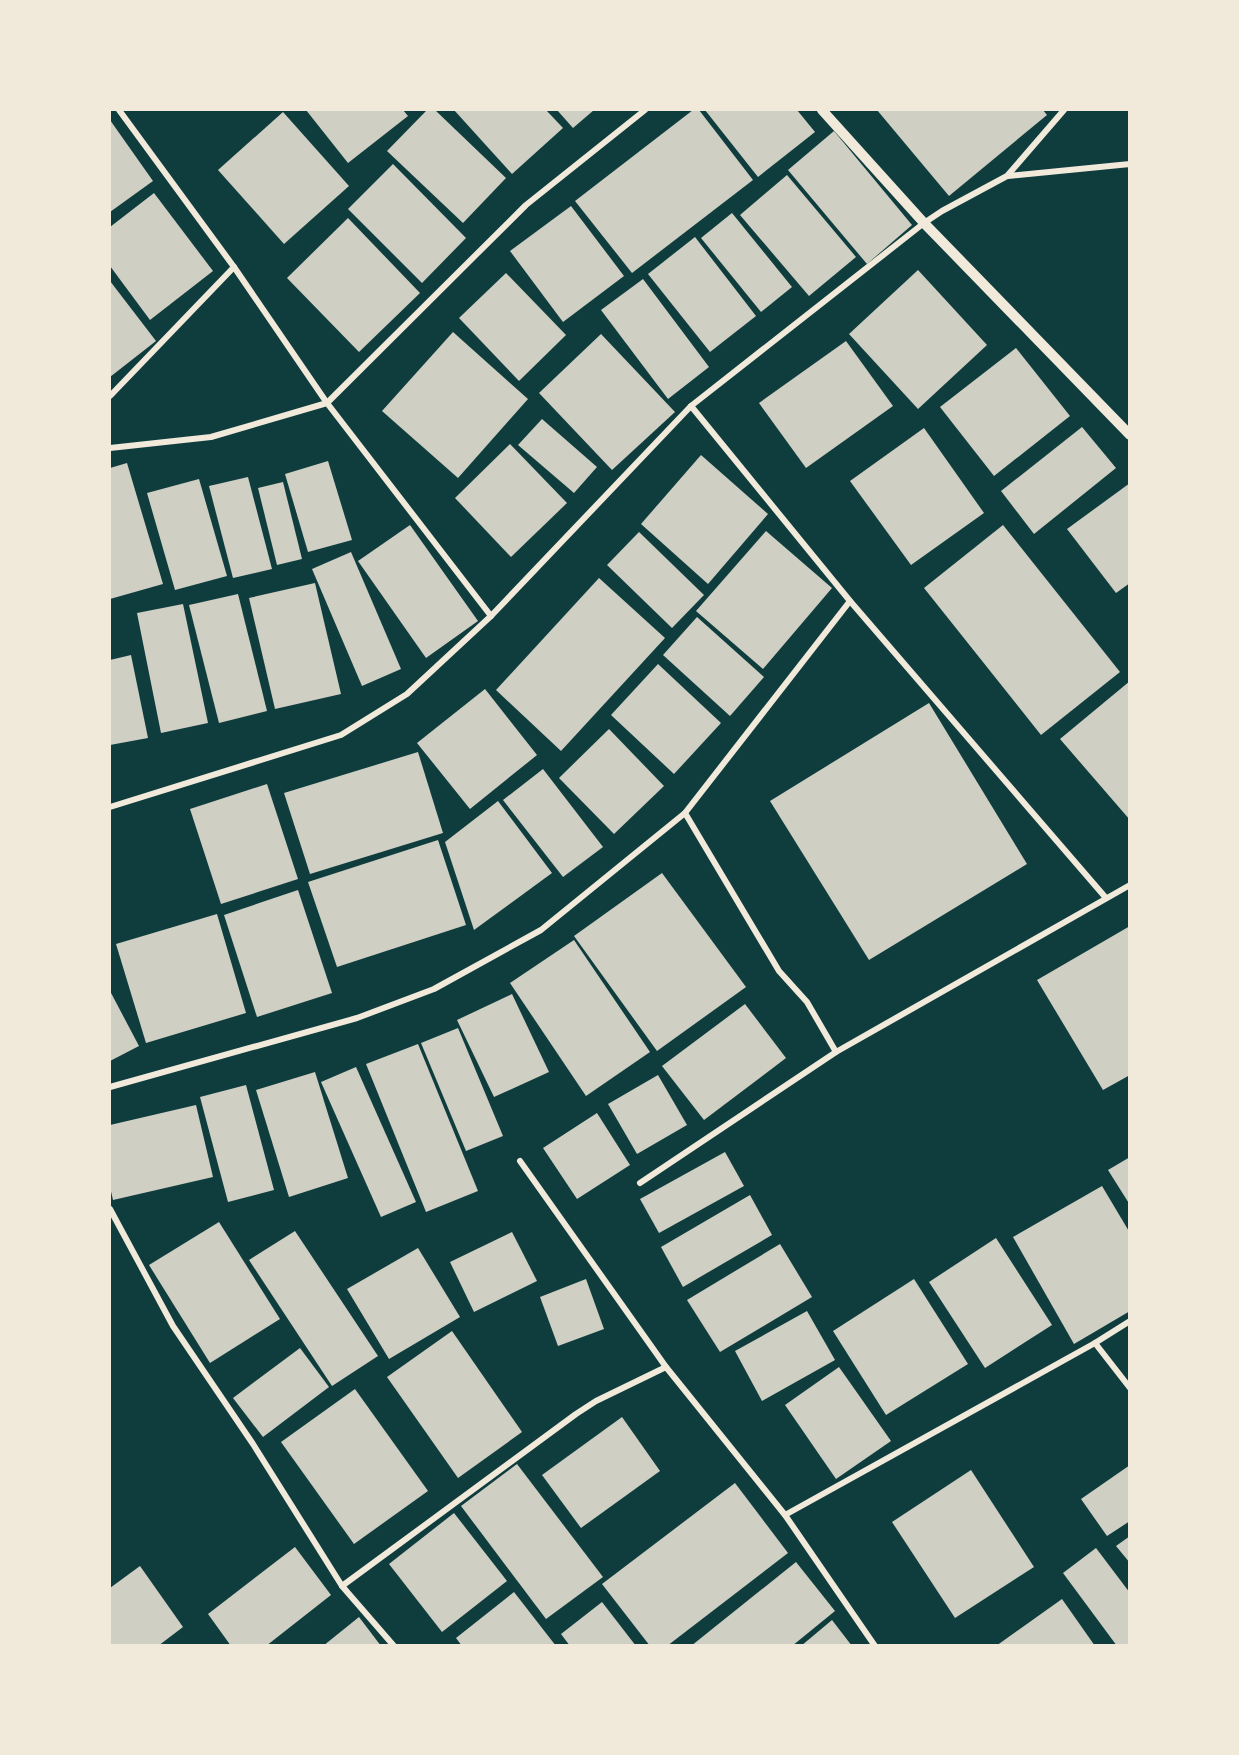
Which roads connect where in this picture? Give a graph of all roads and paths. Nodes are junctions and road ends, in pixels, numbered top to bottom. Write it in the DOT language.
graph roads {
  1 [pos="119,110"];
  2 [pos="645,110"];
  3 [pos="822,110"];
  4 [pos="1064,110"];
  5 [pos="1130,164"];
  6 [pos="1007,176"];
  7 [pos="924,223"];
  8 [pos="234,267"];
  9 [pos="110,396"];
  10 [pos="327,403"];
  11 [pos="691,405"];
  12 [pos="1130,435"];
  13 [pos="110,448"];
  14 [pos="850,601"];
  15 [pos="491,616"];
  16 [pos="110,807"];
  17 [pos="685,813"];
  18 [pos="1130,885"];
  19 [pos="1106,898"];
  20 [pos="836,1052"];
  21 [pos="110,1087"];
  22 [pos="520,1161"];
  23 [pos="640,1183"];
  24 [pos="110,1209"];
  25 [pos="1130,1321"];
  26 [pos="1095,1343"];
  27 [pos="666,1367"];
  28 [pos="1130,1388"];
  29 [pos="785,1515"];
  30 [pos="342,1586"];
  31 [pos="394,1646"];
  32 [pos="875,1646"];
  1 -- 8 [label="street"];
  2 -- 10 [label="street"];
  3 -- 7 [label="street"];
  4 -- 6 [label="street"];
  5 -- 6 [label="street"];
  6 -- 7 [label="street"];
  7 -- 11 [label="street"];
  7 -- 12 [label="street"];
  8 -- 9 [label="street"];
  8 -- 10 [label="street"];
  10 -- 13 [label="street"];
  10 -- 15 [label="street"];
  11 -- 14 [label="street"];
  11 -- 15 [label="street"];
  14 -- 17 [label="street"];
  14 -- 19 [label="street"];
  15 -- 16 [label="street"];
  17 -- 20 [label="street"];
  17 -- 21 [label="street"];
  18 -- 19 [label="street"];
  19 -- 20 [label="street"];
  20 -- 23 [label="street"];
  22 -- 27 [label="street"];
  24 -- 30 [label="street"];
  25 -- 26 [label="street"];
  26 -- 28 [label="street"];
  26 -- 29 [label="street"];
  27 -- 29 [label="street"];
  27 -- 30 [label="street"];
  29 -- 32 [label="street"];
  30 -- 31 [label="street"];
}
